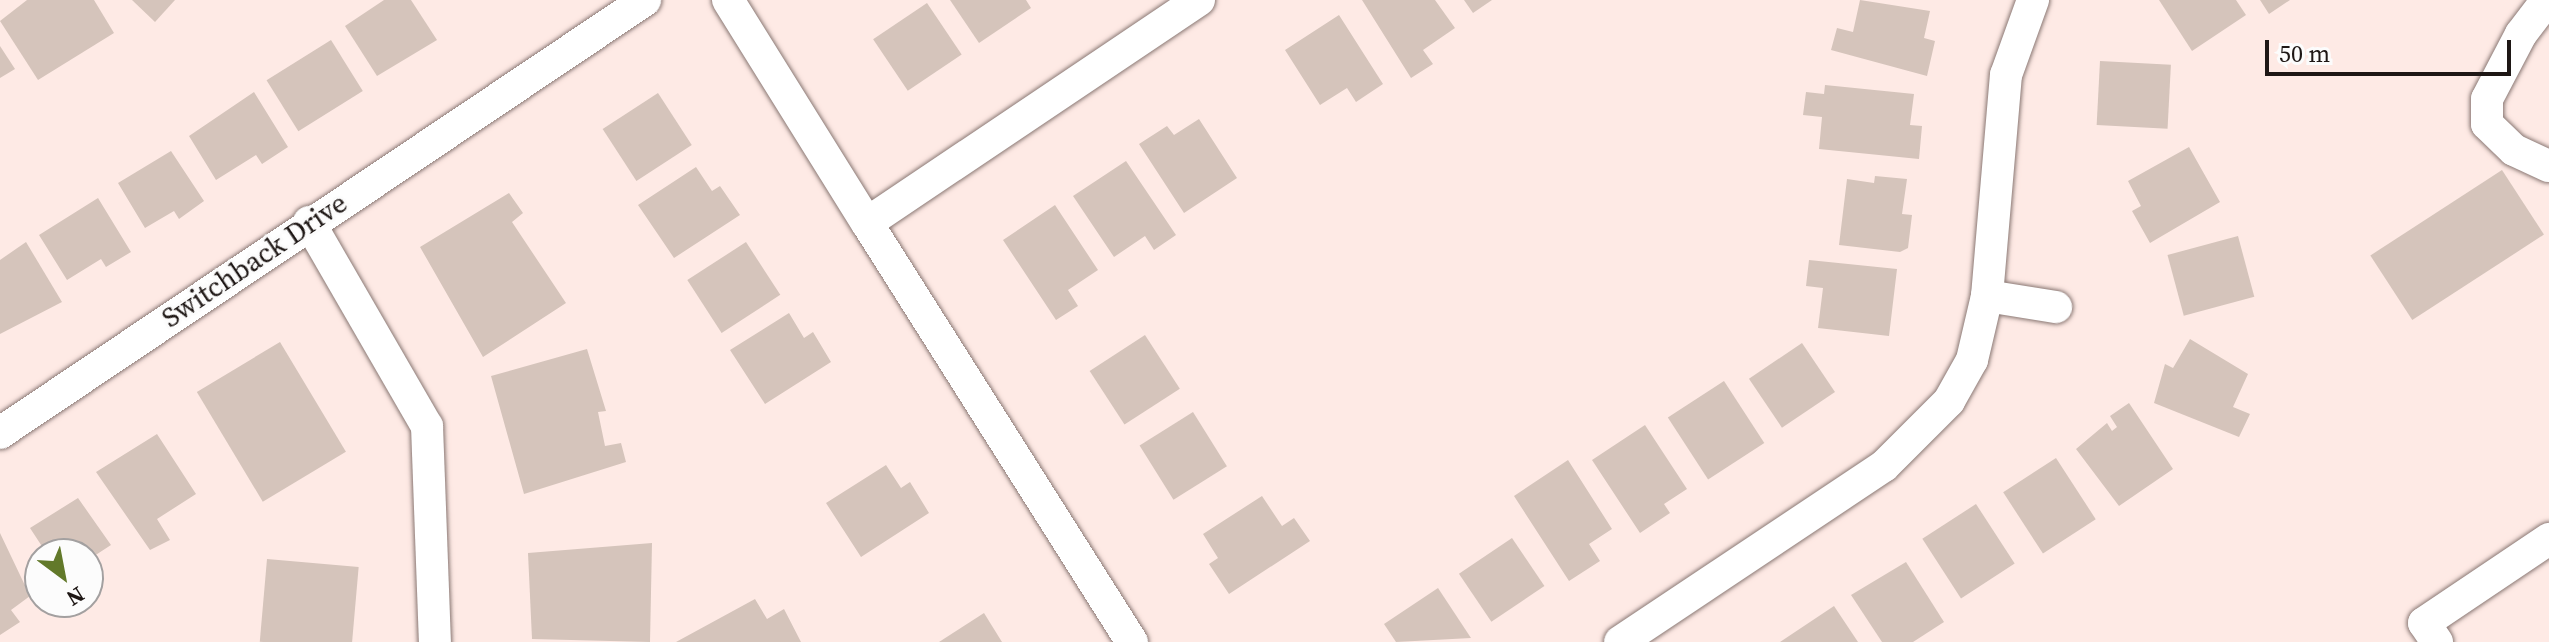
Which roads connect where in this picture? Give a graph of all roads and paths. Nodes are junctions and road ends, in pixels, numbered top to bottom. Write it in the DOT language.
graph roads {
  1 [pos="645,0"];
  2 [pos="728,0"];
  3 [pos="1199,0"];
  4 [pos="2033,0"];
  5 [pos="2547,0"];
  6 [pos="2549,166"];
  7 [pos="309,222"];
  8 [pos="867,223"];
  9 [pos="1987,296"];
  10 [pos="2056,307"];
  11 [pos="0,433"];
  12 [pos="2549,539"];
  13 [pos="435,642"];
  14 [pos="1132,642"];
  15 [pos="1620,642"];
  16 [pos="2437,642"];
  1 -- 7 [label="street, Switchback Drive"];
  2 -- 8 [label="street"];
  3 -- 8 [label="street"];
  4 -- 9 [label="street"];
  5 -- 6 [label="street"];
  7 -- 11 [label="street, Switchback Drive"];
  7 -- 13 [label="street"];
  8 -- 14 [label="street"];
  9 -- 10 [label="street"];
  9 -- 15 [label="street"];
  12 -- 16 [label="street"];
}
